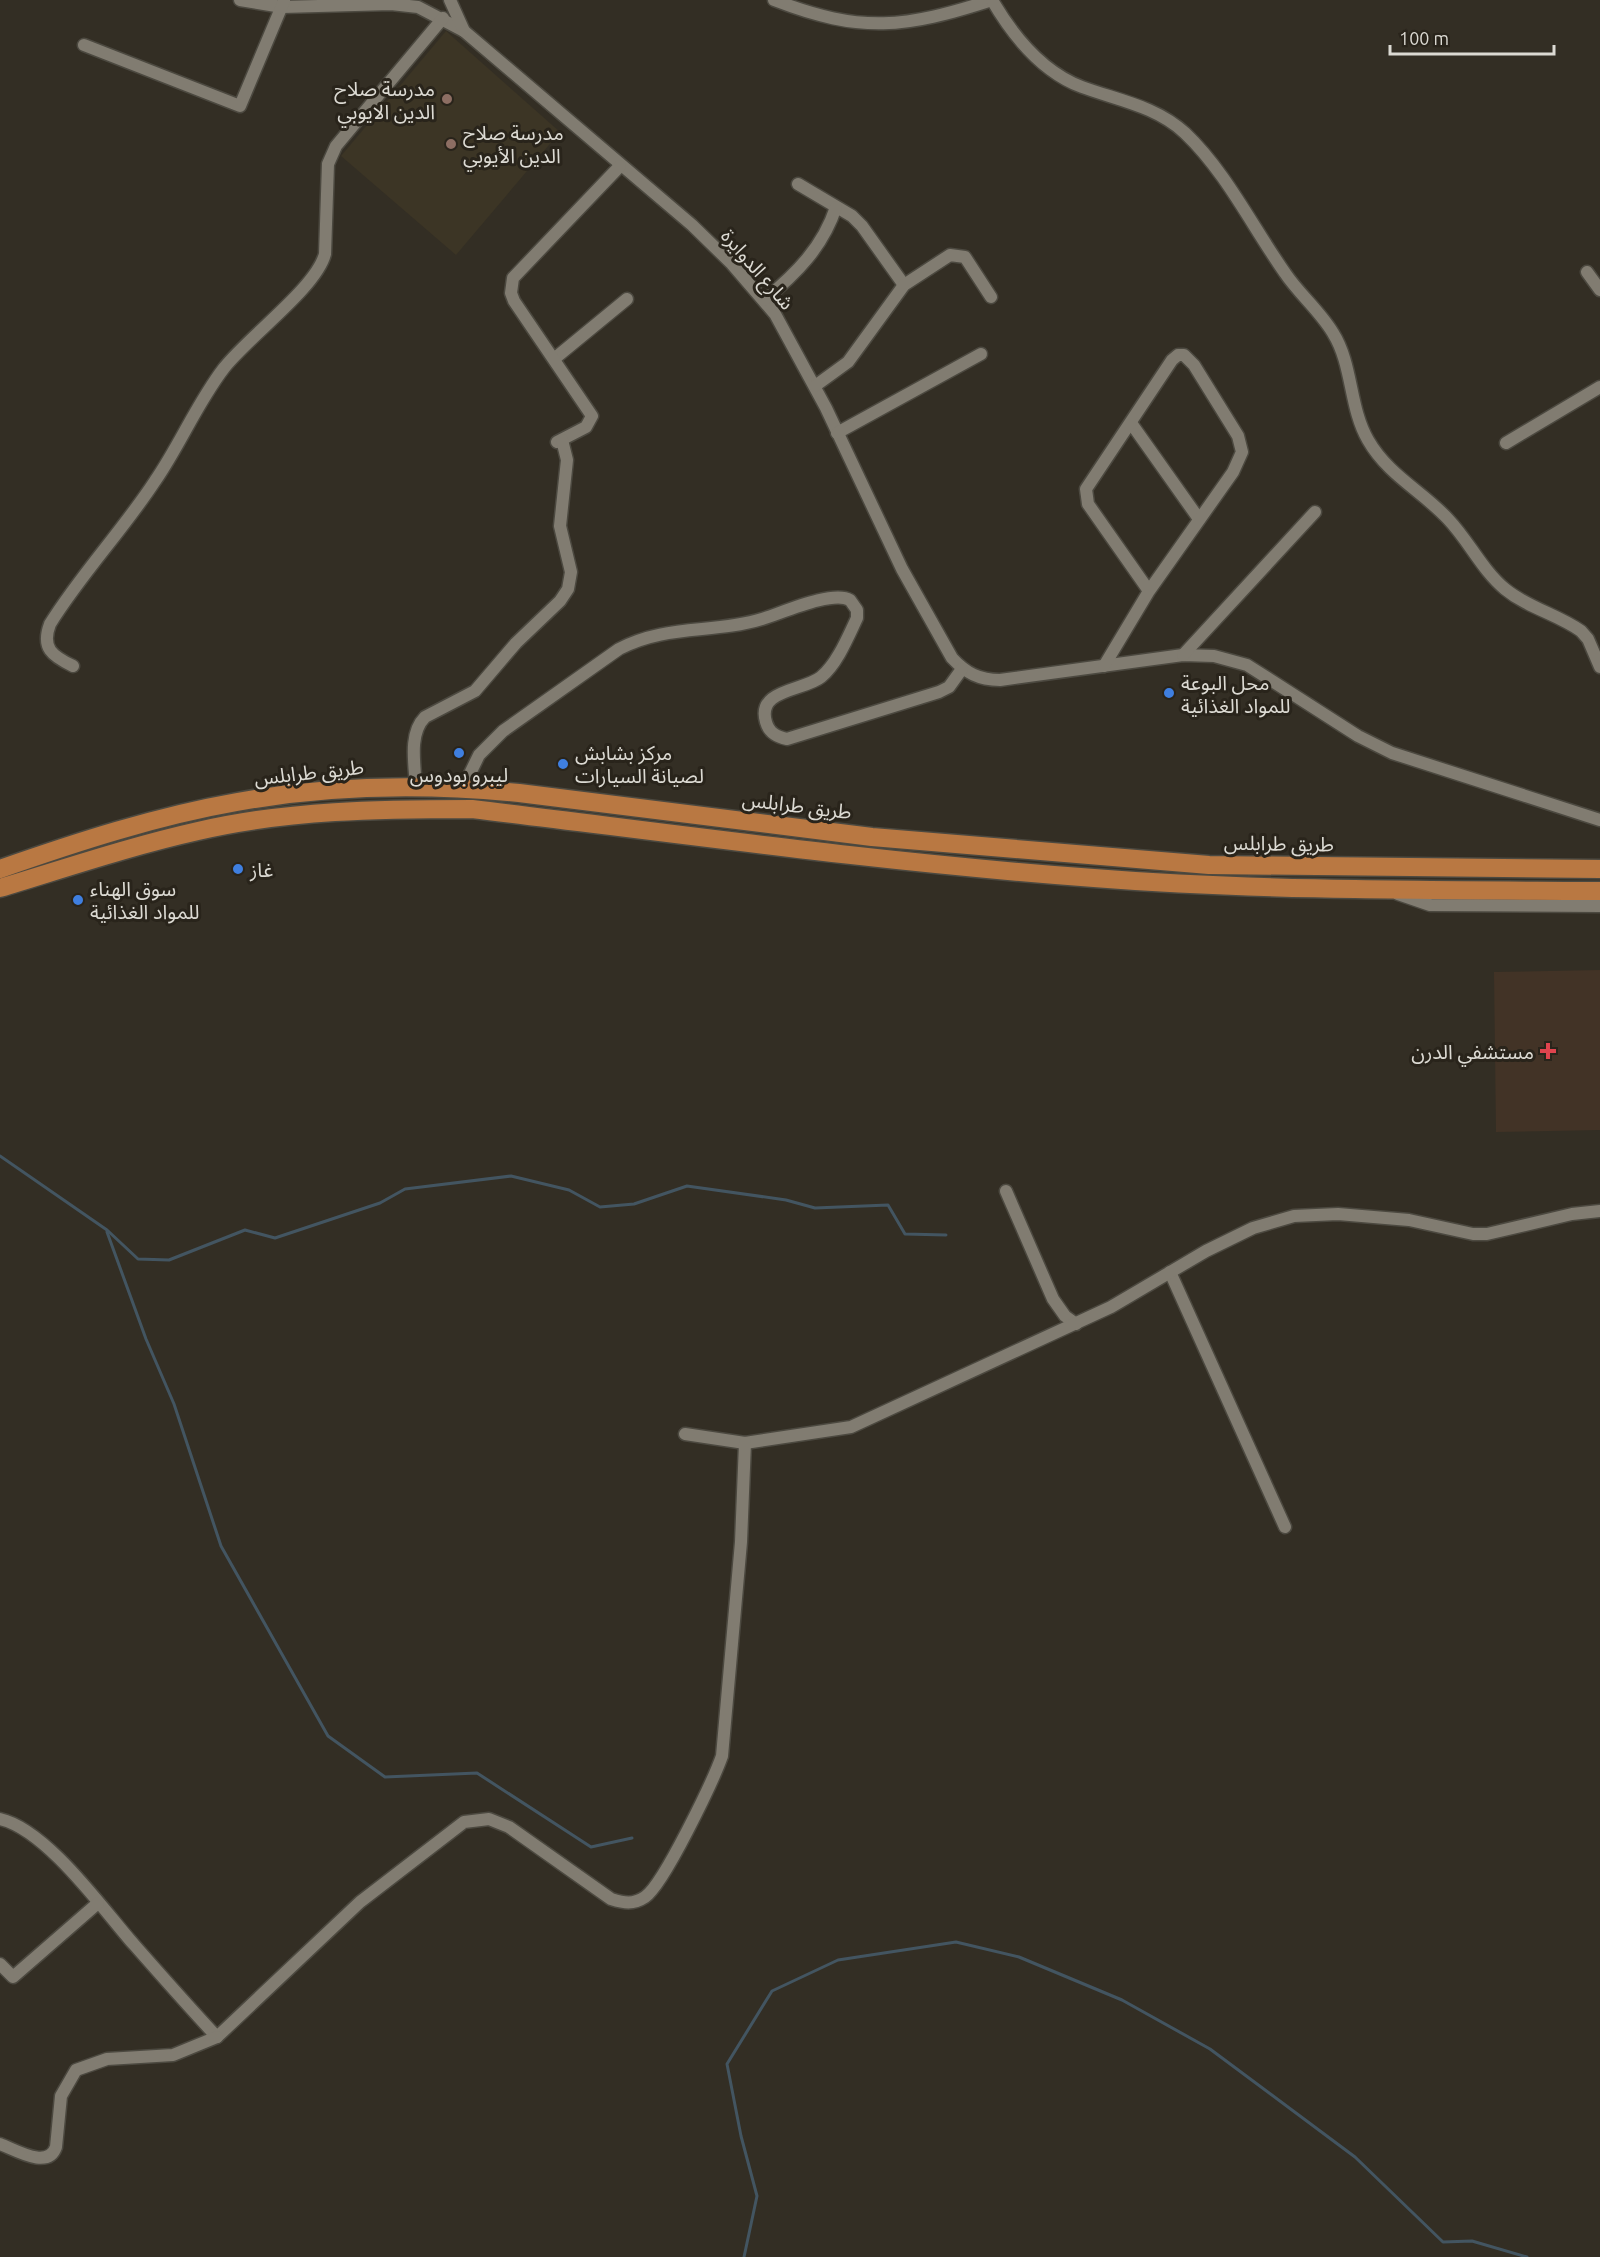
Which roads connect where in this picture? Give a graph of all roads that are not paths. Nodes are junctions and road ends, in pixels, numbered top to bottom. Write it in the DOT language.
graph roads {
  1 [pos="240,0"];
  2 [pos="450,0"];
  3 [pos="774,0"];
  4 [pos="992,0"];
  5 [pos="392,2"];
  6 [pos="283,4"];
  7 [pos="443,18"];
  8 [pos="464,31"];
  9 [pos="84,45"];
  10 [pos="620,166"];
  11 [pos="798,183"];
  12 [pos="836,207"];
  13 [pos="1587,272"];
  14 [pos="904,285"];
  15 [pos="1600,290"];
  16 [pos="991,297"];
  17 [pos="627,299"];
  18 [pos="764,300"];
  19 [pos="981,354"];
  20 [pos="554,359"];
  21 [pos="814,386"];
  22 [pos="1600,387"];
  23 [pos="1131,423"];
  24 [pos="837,433"];
  25 [pos="1506,443"];
  26 [pos="1315,512"];
  27 [pos="1198,519"];
  28 [pos="1149,591"];
  29 [pos="1183,655"];
  30 [pos="73,666"];
  31 [pos="1104,666"];
  32 [pos="1600,667"];
  33 [pos="962,669"];
  34 [pos="416,787"];
  35 [pos="463,788"];
  36 [pos="1600,820"];
  37 [pos="0,869"];
  38 [pos="1600,869"];
  39 [pos="0,888"];
  40 [pos="1389,890"];
  41 [pos="1600,891"];
  42 [pos="1600,906"];
  43 [pos="1006,1191"];
  44 [pos="1600,1211"];
  45 [pos="1170,1272"];
  46 [pos="1076,1324"];
  47 [pos="685,1434"];
  48 [pos="745,1443"];
  49 [pos="1285,1527"];
  50 [pos="0,1819"];
  51 [pos="98,1903"];
  52 [pos="0,1964"];
  53 [pos="217,2037"];
  54 [pos="0,2144"];
  1 -- 6 [label="street, شارع الدوايرة"];
  2 -- 8 [label="street"];
  3 -- 4 [label="street"];
  4 -- 32 [label="street"];
  5 -- 6 [label="street, شارع الدوايرة"];
  5 -- 7 [label="street, شارع الدوايرة"];
  6 -- 9 [label="street"];
  7 -- 8 [label="street, شارع الدوايرة"];
  7 -- 30 [label="street"];
  8 -- 10 [label="street, شارع الدوايرة"];
  10 -- 18 [label="street, شارع الدوايرة"];
  10 -- 20 [label="street"];
  11 -- 12 [label="street"];
  12 -- 14 [label="street"];
  12 -- 18 [label="street"];
  13 -- 15 [label="street"];
  14 -- 16 [label="street"];
  14 -- 21 [label="street"];
  17 -- 20 [label="street"];
  18 -- 21 [label="street, شارع الدوايرة"];
  19 -- 24 [label="street"];
  20 -- 34 [label="street"];
  21 -- 24 [label="street, شارع الدوايرة"];
  22 -- 25 [label="street"];
  23 -- 27 [label="street"];
  23 -- 27 [label="street"];
  23 -- 28 [label="street"];
  24 -- 33 [label="street, شارع الدوايرة"];
  26 -- 29 [label="street"];
  27 -- 28 [label="street"];
  28 -- 31 [label="street"];
  29 -- 31 [label="street"];
  29 -- 36 [label="street"];
  31 -- 33 [label="street"];
  33 -- 35 [label="street"];
  34 -- 35 [label="highway, طريق طرابلس"];
  34 -- 37 [label="highway, طريق طرابلس"];
  35 -- 38 [label="highway, طريق طرابلس"];
  39 -- 40 [label="highway"];
  40 -- 41 [label="highway"];
  40 -- 42 [label="street"];
  43 -- 46 [label="street"];
  44 -- 45 [label="street"];
  45 -- 46 [label="street"];
  45 -- 49 [label="street"];
  46 -- 48 [label="street"];
  47 -- 48 [label="street"];
  48 -- 53 [label="street"];
  50 -- 51 [label="street"];
  51 -- 52 [label="street"];
  51 -- 53 [label="street"];
  53 -- 54 [label="street"];
}
